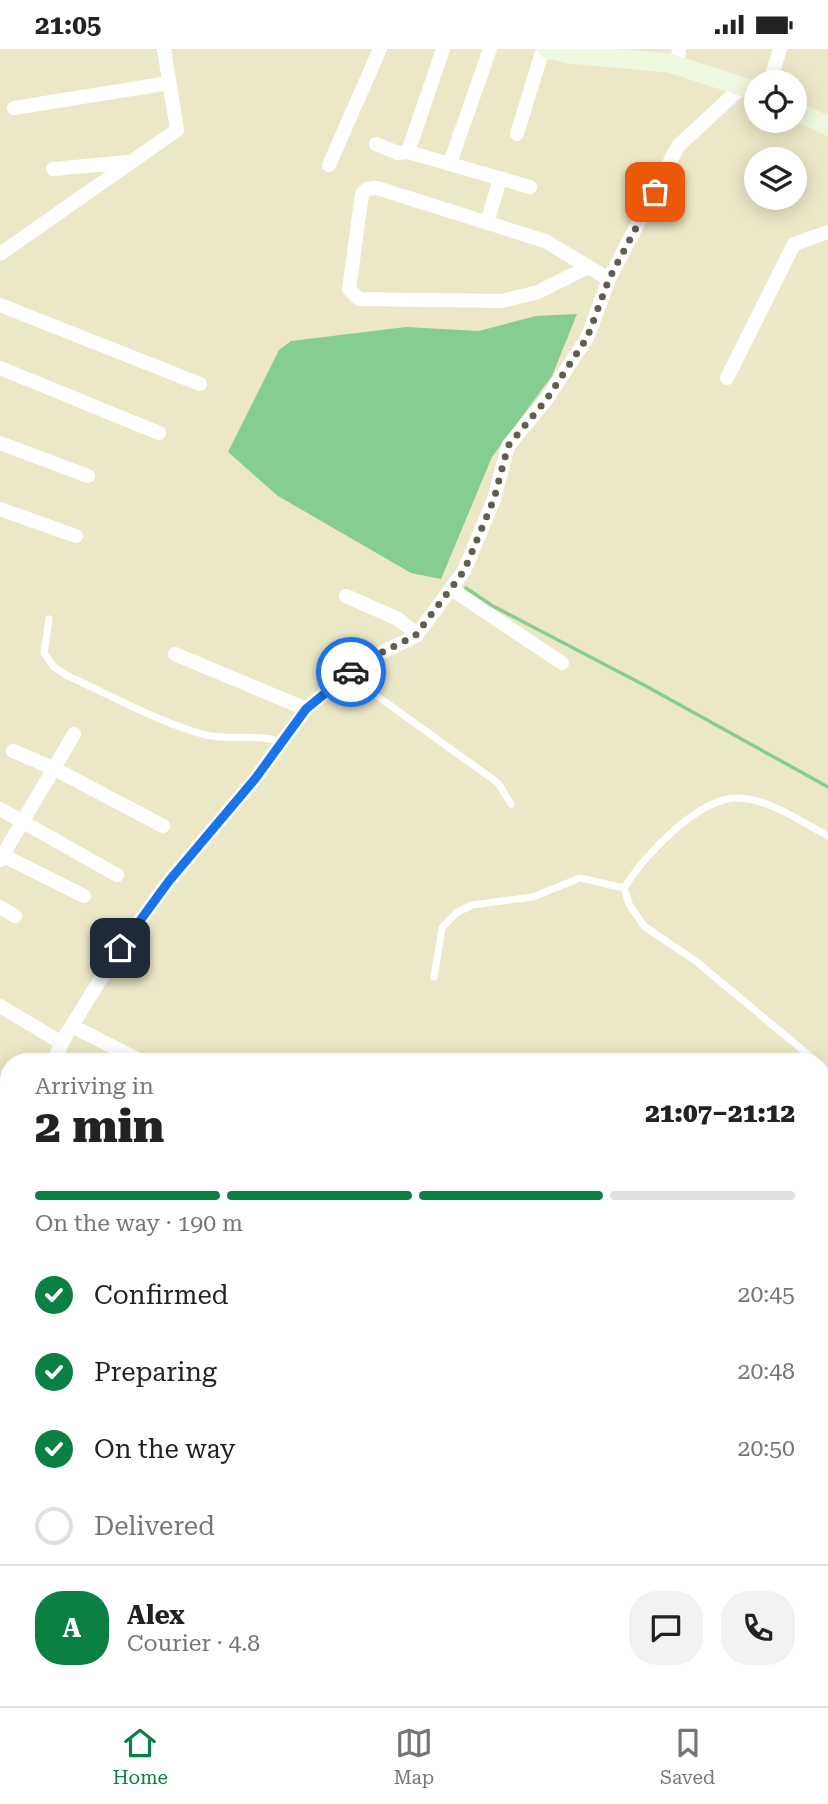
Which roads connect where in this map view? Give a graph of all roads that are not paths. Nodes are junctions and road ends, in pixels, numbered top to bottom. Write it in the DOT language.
graph roads {
  1 [pos="164,49"];
  2 [pos="380,49"];
  3 [pos="443,49"];
  4 [pos="490,49"];
  5 [pos="545,49"];
  6 [pos="780,49"];
  7 [pos="570,51"];
  8 [pos="678,57"];
  9 [pos="774,70"];
  10 [pos="169,83"];
  11 [pos="744,85"];
  12 [pos="744,93"];
  13 [pos="13,108"];
  14 [pos="807,114"];
  15 [pos="826,120"];
  16 [pos="517,134"];
  17 [pos="376,144"];
  18 [pos="408,152"];
  19 [pos="132,161"];
  20 [pos="450,163"];
  21 [pos="329,165"];
  22 [pos="53,169"];
  23 [pos="500,179"];
  24 [pos="530,187"];
  25 [pos="487,223"];
  26 [pos="828,232"];
  27 [pos="0,254"];
  28 [pos="588,267"];
  29 [pos="609,279"];
  30 [pos="0,305"];
  31 [pos="0,368"];
  32 [pos="727,378"];
  33 [pos="200,384"];
  34 [pos="159,433"];
  35 [pos="0,443"];
  36 [pos="88,476"];
  37 [pos="1,513"];
  38 [pos="76,536"];
  39 [pos="451,589"];
  40 [pos="346,596"];
  41 [pos="49,619"];
  42 [pos="417,634"];
  43 [pos="175,654"];
  44 [pos="562,663"];
  45 [pos="348,675"];
  46 [pos="306,709"];
  47 [pos="74,734"];
  48 [pos="282,742"];
  49 [pos="13,751"];
  50 [pos="54,768"];
  51 [pos="511,804"];
  52 [pos="0,810"];
  53 [pos="22,821"];
  54 [pos="163,827"];
  55 [pos="828,836"];
  56 [pos="1,856"];
  57 [pos="117,875"];
  58 [pos="624,888"];
  59 [pos="84,897"];
  60 [pos="0,907"];
  61 [pos="15,916"];
  62 [pos="434,977"];
  63 [pos="0,1006"];
  64 [pos="72,1025"];
  65 [pos="62,1043"];
  66 [pos="57,1053"];
  67 [pos="126,1053"];
  68 [pos="806,1053"];
  1 -- 10 [label="street"];
  2 -- 21 [label="street"];
  3 -- 18 [label="street"];
  4 -- 20 [label="street"];
  5 -- 7 [label="street"];
  5 -- 16 [label="street"];
  6 -- 9 [label="street"];
  7 -- 8 [label="street"];
  8 -- 11 [label="street"];
  10 -- 13 [label="street"];
  10 -- 19 [label="street"];
  12 -- 29 [label="street"];
  14 -- 15 [label="street"];
  17 -- 18 [label="street"];
  18 -- 20 [label="street"];
  19 -- 22 [label="street"];
  19 -- 27 [label="street"];
  20 -- 23 [label="street"];
  23 -- 24 [label="street"];
  23 -- 25 [label="street"];
  25 -- 28 [label="street"];
  25 -- 28 [label="street"];
  26 -- 32 [label="street"];
  28 -- 29 [label="street"];
  29 -- 39 [label="street"];
  30 -- 33 [label="street"];
  31 -- 34 [label="street"];
  35 -- 36 [label="street"];
  37 -- 38 [label="street"];
  39 -- 42 [label="street"];
  39 -- 44 [label="street"];
  40 -- 42 [label="street"];
  41 -- 48 [label="lane"];
  42 -- 45 [label="street"];
  43 -- 46 [label="street"];
  45 -- 46 [label="street"];
  45 -- 51 [label="lane"];
  46 -- 48 [label="street"];
  47 -- 50 [label="street"];
  48 -- 64 [label="street"];
  49 -- 50 [label="street"];
  50 -- 53 [label="street"];
  50 -- 54 [label="street"];
  52 -- 53 [label="street"];
  53 -- 56 [label="street"];
  53 -- 57 [label="street"];
  55 -- 58 [label="lane"];
  56 -- 59 [label="street"];
  58 -- 62 [label="lane"];
  58 -- 68 [label="lane"];
  60 -- 61 [label="street"];
  63 -- 65 [label="street"];
  64 -- 65 [label="street"];
  64 -- 67 [label="street"];
  65 -- 66 [label="street"];
}
